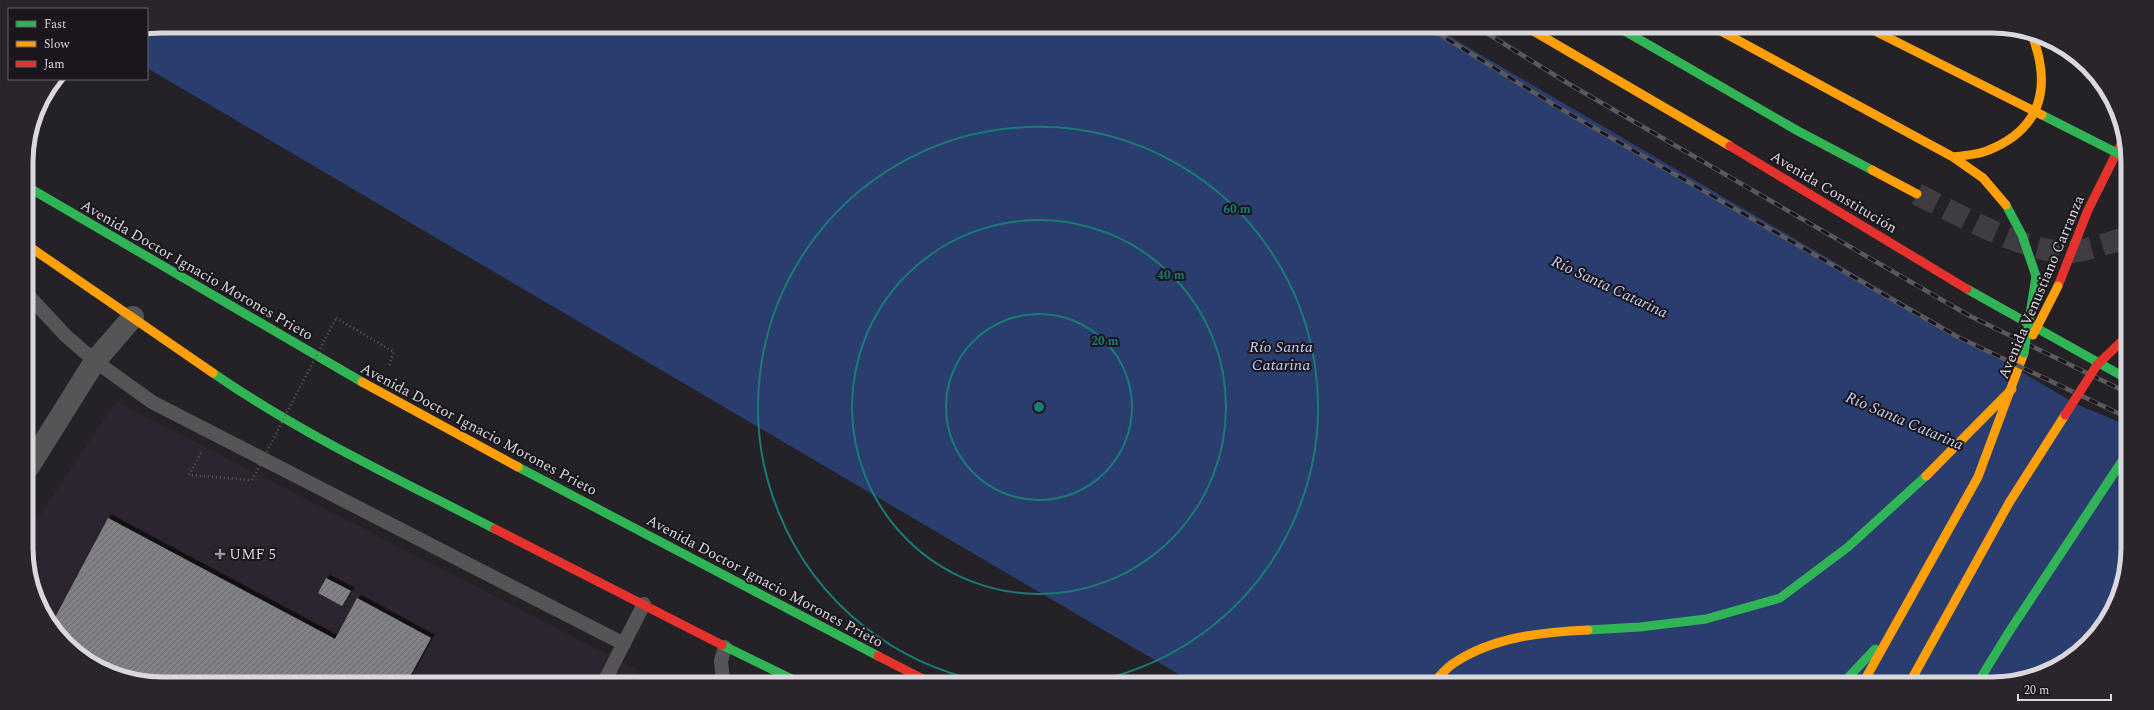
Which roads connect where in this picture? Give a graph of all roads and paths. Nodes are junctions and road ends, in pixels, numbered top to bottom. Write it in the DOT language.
graph roads {
  1 [pos="1537,33"];
  2 [pos="1628,33"];
  3 [pos="1725,33"];
  4 [pos="1879,33"];
  5 [pos="2034,40"];
  6 [pos="2120,146"];
  7 [pos="2121,155"];
  8 [pos="1953,157"];
  9 [pos="33,190"];
  10 [pos="1917,194"];
  11 [pos="33,249"];
  12 [pos="33,300"];
  13 [pos="133,317"];
  14 [pos="2121,342"];
  15 [pos="394,352"];
  16 [pos="2024,353"];
  17 [pos="95,361"];
  18 [pos="2121,375"];
  19 [pos="2012,389"];
  20 [pos="33,460"];
  21 [pos="2121,463"];
  22 [pos="189,475"];
  23 [pos="644,604"];
  24 [pos="1892,633"];
  25 [pos="624,644"];
  26 [pos="725,647"];
  27 [pos="607,677"];
  28 [pos="722,677"];
  29 [pos="788,677"];
  30 [pos="919,677"];
  31 [pos="1439,677"];
  32 [pos="1848,677"];
  33 [pos="1866,677"];
  34 [pos="1913,677"];
  35 [pos="1981,677"];
  1 -- 18 [label="main road, Avenida Constitución"];
  2 -- 10 [label="main road"];
  3 -- 8 [label="main road"];
  4 -- 7 [label="main road, bridge"];
  5 -- 8 [label="main road"];
  6 -- 16 [label="main road, Avenida Venustiano Carranza, bridge"];
  8 -- 16 [label="main road, bridge"];
  9 -- 30 [label="main road, Avenida Doctor Ignacio Morones Prieto"];
  11 -- 13 [label="main road"];
  12 -- 17 [label="lane"];
  13 -- 17 [label="street"];
  13 -- 23 [label="main road"];
  14 -- 34 [label="main road, bridge"];
  15 -- 22 [label="path, bridge"];
  16 -- 19 [label="main road, Avenida Venustiano Carranza"];
  17 -- 20 [label="street"];
  17 -- 25 [label="lane"];
  19 -- 24 [label="main road, Avenida Venustiano Carranza"];
  19 -- 31 [label="main road"];
  21 -- 35 [label="main road"];
  23 -- 25 [label="lane"];
  23 -- 26 [label="main road"];
  24 -- 32 [label="main road"];
  24 -- 33 [label="main road, Avenida Venustiano Carranza"];
  25 -- 27 [label="lane"];
  26 -- 28 [label="lane"];
  26 -- 29 [label="main road"];
}
